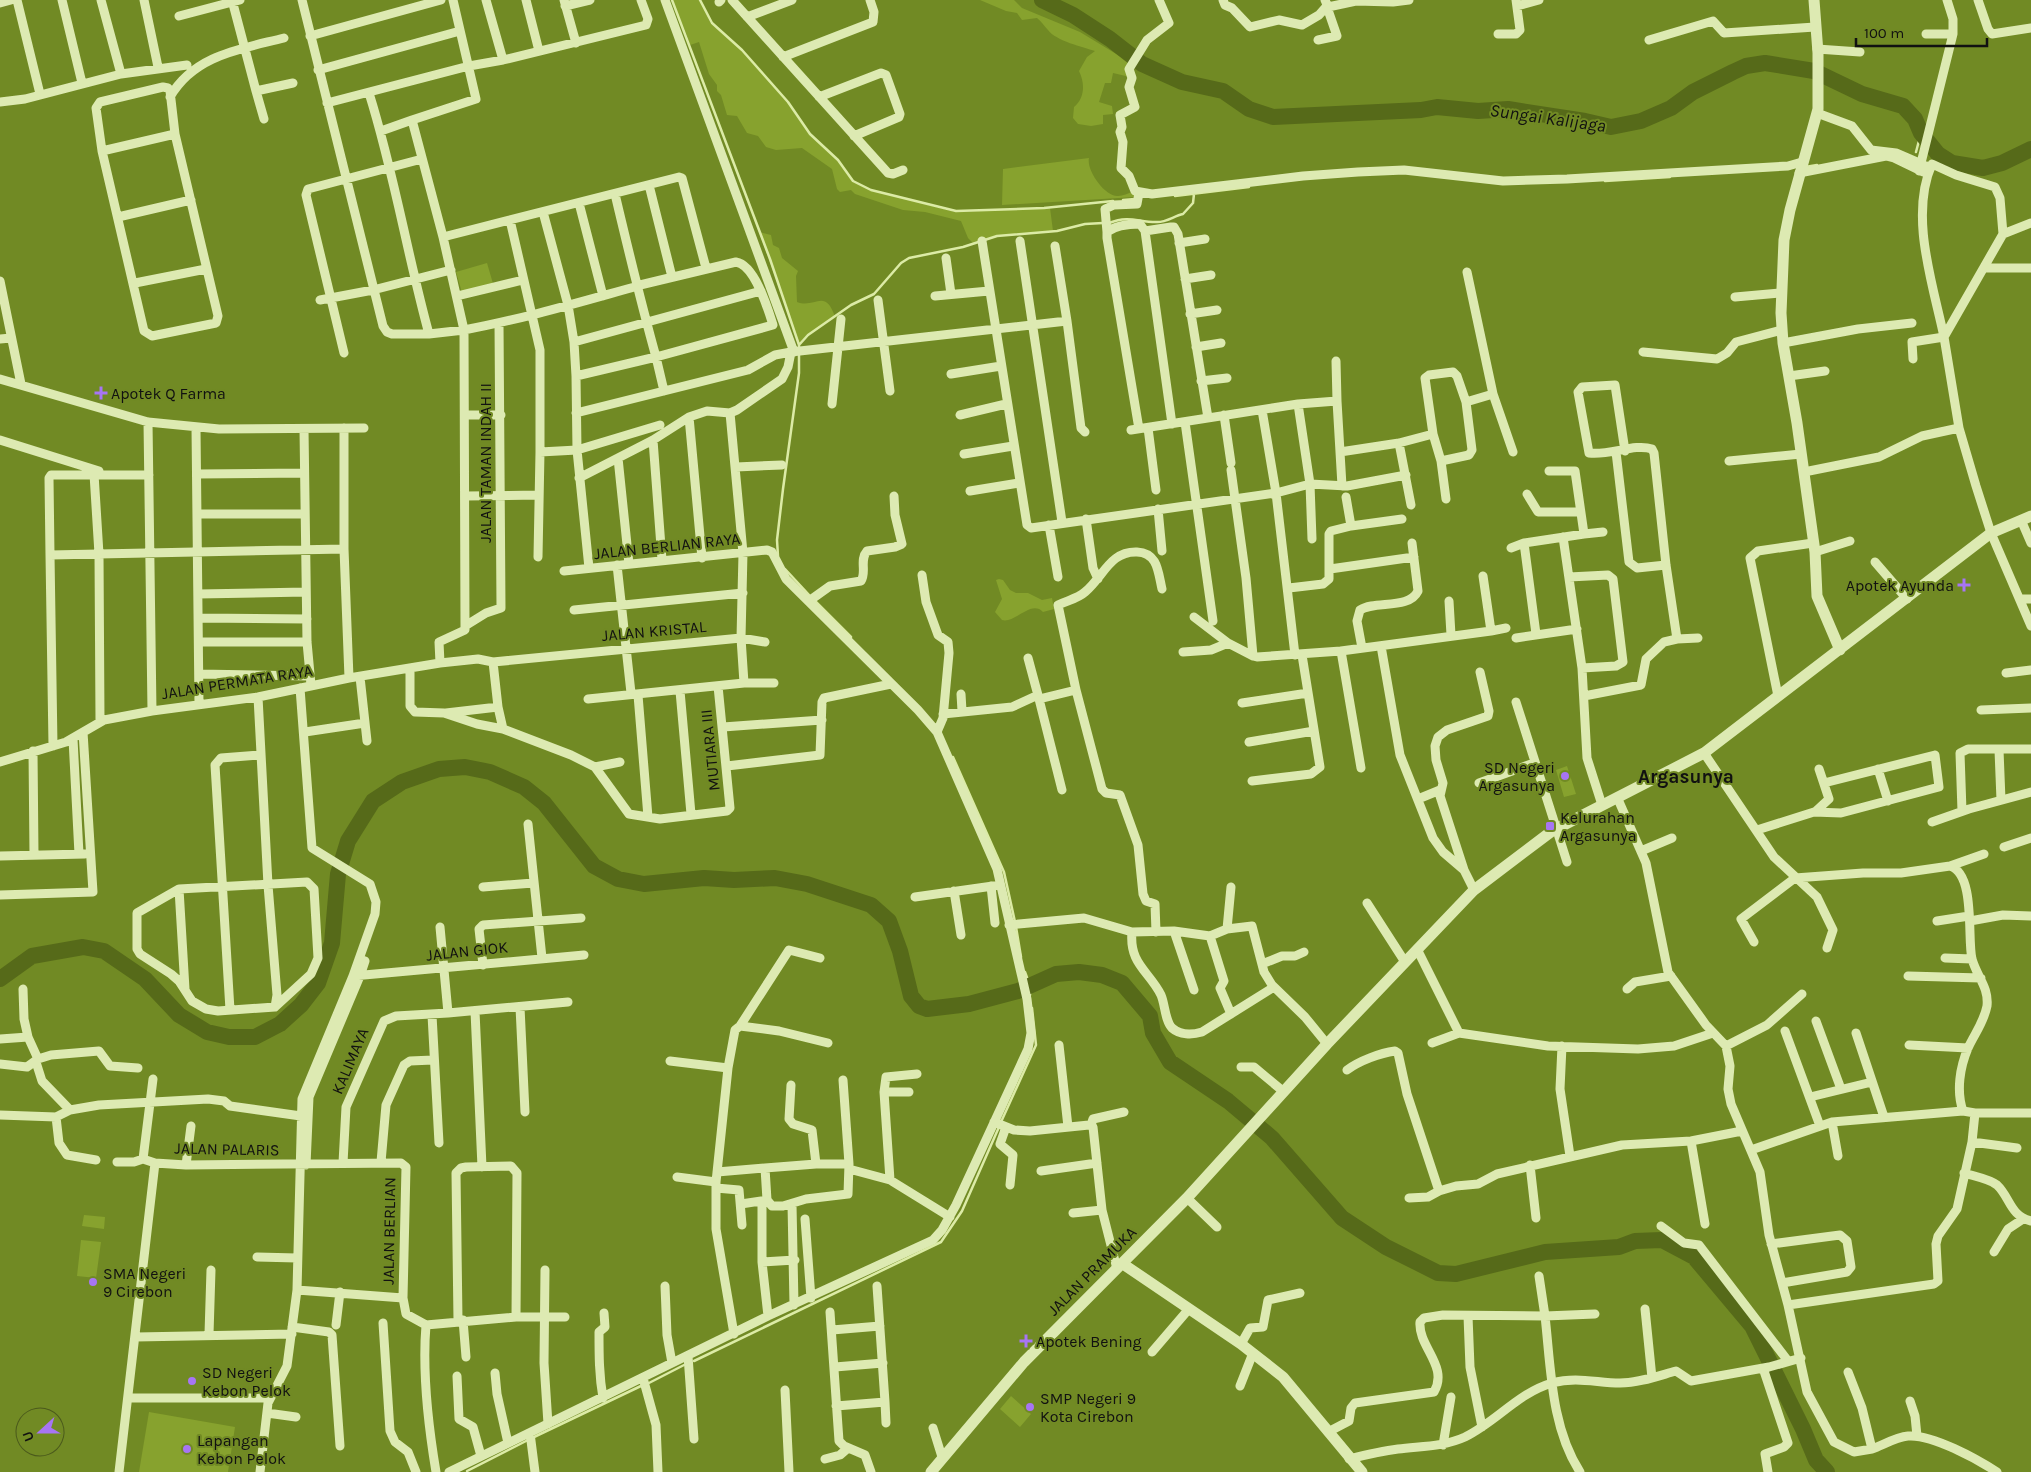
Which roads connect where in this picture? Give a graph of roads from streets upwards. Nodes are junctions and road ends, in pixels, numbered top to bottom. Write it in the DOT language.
graph roads {
  1 [pos="12,0"];
  2 [pos="16,0"];
  3 [pos="62,0"];
  4 [pos="102,0"];
  5 [pos="144,0"];
  6 [pos="303,0"];
  7 [pos="441,0"];
  8 [pos="452,0"];
  9 [pos="486,0"];
  10 [pos="526,0"];
  11 [pos="590,0"];
  12 [pos="641,0"];
  13 [pos="664,0"];
  14 [pos="732,0"];
  15 [pos="792,0"];
  16 [pos="870,0"];
  17 [pos="1159,0"];
  18 [pos="1223,0"];
  19 [pos="1410,0"];
  20 [pos="1539,0"];
  21 [pos="1814,0"];
  22 [pos="1947,0"];
  23 [pos="1978,0"];
  24 [pos="235,1"];
  25 [pos="0,3"];
  26 [pos="565,3"];
  27 [pos="1516,3"];
  28 [pos="206,4"];
  29 [pos="1326,5"];
  30 [pos="179,16"];
  31 [pos="748,18"];
  32 [pos="1816,27"];
  33 [pos="2031,28"];
  34 [pos="460,31"];
  35 [pos="1498,34"];
  36 [pos="1926,34"];
  37 [pos="1953,34"];
  38 [pos="310,36"];
  39 [pos="284,38"];
  40 [pos="1318,40"];
  41 [pos="1649,40"];
  42 [pos="576,43"];
  43 [pos="244,49"];
  44 [pos="1818,51"];
  45 [pos="539,52"];
  46 [pos="1860,52"];
  47 [pos="783,57"];
  48 [pos="503,60"];
  49 [pos="187,64"];
  50 [pos="470,66"];
  51 [pos="158,67"];
  52 [pos="318,70"];
  53 [pos="120,74"];
  54 [pos="293,83"];
  55 [pos="82,84"];
  56 [pos="256,91"];
  57 [pos="369,93"];
  58 [pos="40,94"];
  59 [pos="819,96"];
  60 [pos="170,97"];
  61 [pos="0,102"];
  62 [pos="327,103"];
  63 [pos="1818,109"];
  64 [pos="264,119"];
  65 [pos="412,120"];
  66 [pos="381,130"];
  67 [pos="175,134"];
  68 [pos="854,136"];
  69 [pos="102,151"];
  70 [pos="422,159"];
  71 [pos="390,167"];
  72 [pos="1800,167"];
  73 [pos="1925,169"];
  74 [pos="903,170"];
  75 [pos="345,178"];
  76 [pos="649,185"];
  77 [pos="615,194"];
  78 [pos="1138,197"];
  79 [pos="191,200"];
  80 [pos="579,203"];
  81 [pos="543,212"];
  82 [pos="118,217"];
  83 [pos="510,220"];
  84 [pos="2031,223"];
  85 [pos="1145,231"];
  86 [pos="1107,232"];
  87 [pos="2003,234"];
  88 [pos="443,238"];
  89 [pos="1204,239"];
  90 [pos="982,241"];
  91 [pos="1020,241"];
  92 [pos="1179,243"];
  93 [pos="1055,246"];
  94 [pos="946,258"];
  95 [pos="706,268"];
  96 [pos="1984,268"];
  97 [pos="2031,268"];
  98 [pos="206,269"];
  99 [pos="451,270"];
  100 [pos="1467,272"];
  101 [pos="1211,275"];
  102 [pos="672,276"];
  103 [pos="1185,279"];
  104 [pos="414,280"];
  105 [pos="523,280"];
  106 [pos="0,281"];
  107 [pos="135,283"];
  108 [pos="638,286"];
  109 [pos="373,290"];
  110 [pos="761,291"];
  111 [pos="990,291"];
  112 [pos="1780,293"];
  113 [pos="951,294"];
  114 [pos="457,296"];
  115 [pos="604,296"];
  116 [pos="935,296"];
  117 [pos="1735,297"];
  118 [pos="331,299"];
  119 [pos="320,300"];
  120 [pos="878,300"];
  121 [pos="2,302"];
  122 [pos="568,305"];
  123 [pos="1217,310"];
  124 [pos="1190,314"];
  125 [pos="533,315"];
  126 [pos="841,319"];
  127 [pos="1067,321"];
  128 [pos="646,322"];
  129 [pos="783,322"];
  130 [pos="498,323"];
  131 [pos="1912,323"];
  132 [pos="1033,325"];
  133 [pos="773,326"];
  134 [pos="464,330"];
  135 [pos="995,330"];
  136 [pos="1782,330"];
  137 [pos="429,334"];
  138 [pos="1944,337"];
  139 [pos="11,338"];
  140 [pos="0,339"];
  141 [pos="884,341"];
  142 [pos="574,342"];
  143 [pos="1221,343"];
  144 [pos="1783,343"];
  145 [pos="1196,347"];
  146 [pos="839,348"];
  147 [pos="796,351"];
  148 [pos="1643,352"];
  149 [pos="344,354"];
  150 [pos="656,357"];
  151 [pos="1913,359"];
  152 [pos="1336,361"];
  153 [pos="1001,366"];
  154 [pos="1824,371"];
  155 [pos="951,374"];
  156 [pos="576,376"];
  157 [pos="1789,376"];
  158 [pos="1228,378"];
  159 [pos="0,379"];
  160 [pos="1201,381"];
  161 [pos="21,384"];
  162 [pos="664,391"];
  163 [pos="890,391"];
  164 [pos="1493,394"];
  165 [pos="1337,401"];
  166 [pos="1466,402"];
  167 [pos="832,404"];
  168 [pos="1006,404"];
  169 [pos="1298,404"];
  170 [pos="1262,410"];
  171 [pos="576,413"];
  172 [pos="730,413"];
  173 [pos="465,414"];
  174 [pos="501,415"];
  175 [pos="960,415"];
  176 [pos="1224,415"];
  177 [pos="689,417"];
  178 [pos="1208,418"];
  179 [pos="148,422"];
  180 [pos="1185,422"];
  181 [pos="1172,424"];
  182 [pos="660,425"];
  183 [pos="196,428"];
  184 [pos="304,428"];
  185 [pos="344,428"];
  186 [pos="364,428"];
  187 [pos="1958,428"];
  188 [pos="1139,429"];
  189 [pos="1085,432"];
  190 [pos="1433,434"];
  191 [pos="654,440"];
  192 [pos="1,442"];
  193 [pos="1399,443"];
  194 [pos="1013,446"];
  195 [pos="577,450"];
  196 [pos="1620,451"];
  197 [pos="540,452"];
  198 [pos="1340,452"];
  199 [pos="1513,452"];
  200 [pos="964,454"];
  201 [pos="1801,454"];
  202 [pos="618,458"];
  203 [pos="1441,461"];
  204 [pos="1729,461"];
  205 [pos="782,465"];
  206 [pos="736,467"];
  207 [pos="1549,471"];
  208 [pos="1804,472"];
  209 [pos="304,473"];
  210 [pos="94,474"];
  211 [pos="107,474"];
  212 [pos="197,474"];
  213 [pos="149,475"];
  214 [pos="1406,475"];
  215 [pos="579,478"];
  216 [pos="1019,483"];
  217 [pos="1310,484"];
  218 [pos="1342,486"];
  219 [pos="1156,490"];
  220 [pos="970,491"];
  221 [pos="1276,493"];
  222 [pos="1527,494"];
  223 [pos="538,495"];
  224 [pos="466,496"];
  225 [pos="500,496"];
  226 [pos="894,496"];
  227 [pos="1346,497"];
  228 [pos="1234,498"];
  229 [pos="1446,500"];
  230 [pos="1196,504"];
  231 [pos="1411,506"];
  232 [pos="1158,509"];
  233 [pos="1580,512"];
  234 [pos="197,514"];
  235 [pos="305,514"];
  236 [pos="2026,518"];
  237 [pos="1402,519"];
  238 [pos="1086,520"];
  239 [pos="1062,522"];
  240 [pos="1049,524"];
  241 [pos="1351,526"];
  242 [pos="1603,532"];
  243 [pos="1584,534"];
  244 [pos="1991,534"];
  245 [pos="1563,538"];
  246 [pos="1312,539"];
  247 [pos="1850,541"];
  248 [pos="1524,542"];
  249 [pos="1412,543"];
  250 [pos="2031,543"];
  251 [pos="1511,548"];
  252 [pos="1814,548"];
  253 [pos="344,549"];
  254 [pos="306,550"];
  255 [pos="1162,551"];
  256 [pos="150,553"];
  257 [pos="198,553"];
  258 [pos="743,553"];
  259 [pos="99,554"];
  260 [pos="50,555"];
  261 [pos="538,557"];
  262 [pos="1414,557"];
  263 [pos="702,558"];
  264 [pos="662,560"];
  265 [pos="1875,562"];
  266 [pos="629,564"];
  267 [pos="1666,564"];
  268 [pos="617,565"];
  269 [pos="590,568"];
  270 [pos="1330,568"];
  271 [pos="564,571"];
  272 [pos="922,575"];
  273 [pos="1483,576"];
  274 [pos="1058,577"];
  275 [pos="1570,577"];
  276 [pos="1098,579"];
  277 [pos="1289,588"];
  278 [pos="1162,589"];
  279 [pos="306,592"];
  280 [pos="743,593"];
  281 [pos="198,594"];
  282 [pos="1907,599"];
  283 [pos="2020,599"];
  284 [pos="2031,599"];
  285 [pos="811,600"];
  286 [pos="1448,601"];
  287 [pos="621,604"];
  288 [pos="574,610"];
  289 [pos="1194,617"];
  290 [pos="199,618"];
  291 [pos="307,619"];
  292 [pos="1213,621"];
  293 [pos="2030,624"];
  294 [pos="465,626"];
  295 [pos="1506,628"];
  296 [pos="1491,630"];
  297 [pos="1577,630"];
  298 [pos="1536,634"];
  299 [pos="1451,635"];
  300 [pos="742,638"];
  301 [pos="1516,638"];
  302 [pos="1698,638"];
  303 [pos="1677,639"];
  304 [pos="199,642"];
  305 [pos="307,642"];
  306 [pos="765,642"];
  307 [pos="1228,643"];
  308 [pos="1381,646"];
  309 [pos="1362,648"];
  310 [pos="626,650"];
  311 [pos="1840,650"];
  312 [pos="1341,651"];
  313 [pos="1183,652"];
  314 [pos="1298,655"];
  315 [pos="1253,656"];
  316 [pos="1028,658"];
  317 [pos="493,662"];
  318 [pos="440,663"];
  319 [pos="410,668"];
  320 [pos="1582,668"];
  321 [pos="2031,670"];
  322 [pos="1480,672"];
  323 [pos="2006,672"];
  324 [pos="1032,673"];
  325 [pos="199,674"];
  326 [pos="1021,675"];
  327 [pos="308,676"];
  328 [pos="360,677"];
  329 [pos="349,678"];
  330 [pos="744,683"];
  331 [pos="774,683"];
  332 [pos="892,684"];
  333 [pos="310,685"];
  334 [pos="718,686"];
  335 [pos="300,688"];
  336 [pos="1076,690"];
  337 [pos="680,691"];
  338 [pos="1308,693"];
  339 [pos="635,694"];
  340 [pos="961,694"];
  341 [pos="1584,696"];
  342 [pos="1778,696"];
  343 [pos="258,697"];
  344 [pos="1038,697"];
  345 [pos="588,698"];
  346 [pos="1516,702"];
  347 [pos="1242,703"];
  348 [pos="199,704"];
  349 [pos="498,707"];
  350 [pos="2031,708"];
  351 [pos="1981,710"];
  352 [pos="152,711"];
  353 [pos="962,711"];
  354 [pos="444,713"];
  355 [pos="943,714"];
  356 [pos="822,720"];
  357 [pos="100,721"];
  358 [pos="365,723"];
  359 [pos="723,727"];
  360 [pos="503,729"];
  361 [pos="1314,731"];
  362 [pos="83,732"];
  363 [pos="305,732"];
  364 [pos="936,732"];
  365 [pos="72,739"];
  366 [pos="366,741"];
  367 [pos="1249,742"];
  368 [pos="54,746"];
  369 [pos="2031,749"];
  370 [pos="1999,750"];
  371 [pos="33,751"];
  372 [pos="1704,753"];
  373 [pos="260,755"];
  374 [pos="0,762"];
  375 [pos="620,762"];
  376 [pos="1534,763"];
  377 [pos="727,766"];
  378 [pos="595,767"];
  379 [pos="1361,768"];
  380 [pos="1819,769"];
  381 [pos="1878,769"];
  382 [pos="1252,781"];
  383 [pos="1479,783"];
  384 [pos="1824,784"];
  385 [pos="1062,790"];
  386 [pos="1440,790"];
  387 [pos="2031,792"];
  388 [pos="1617,797"];
  389 [pos="1418,799"];
  390 [pos="2002,800"];
  391 [pos="1888,802"];
  392 [pos="1602,805"];
  393 [pos="1962,811"];
  394 [pos="1814,812"];
  395 [pos="691,814"];
  396 [pos="648,817"];
  397 [pos="1932,822"];
  398 [pos="528,824"];
  399 [pos="1555,829"];
  400 [pos="1757,830"];
  401 [pos="1672,838"];
  402 [pos="2031,838"];
  403 [pos="2004,847"];
  404 [pos="1640,851"];
  405 [pos="79,854"];
  406 [pos="90,854"];
  407 [pos="1984,854"];
  408 [pos="34,855"];
  409 [pos="0,856"];
  410 [pos="1567,862"];
  411 [pos="1950,866"];
  412 [pos="1464,870"];
  413 [pos="1795,878"];
  414 [pos="533,883"];
  415 [pos="268,884"];
  416 [pos="1000,885"];
  417 [pos="223,886"];
  418 [pos="990,886"];
  419 [pos="483,887"];
  420 [pos="1231,888"];
  421 [pos="179,889"];
  422 [pos="1474,890"];
  423 [pos="954,891"];
  424 [pos="0,895"];
  425 [pos="915,897"];
  426 [pos="1367,903"];
  427 [pos="2031,916"];
  428 [pos="581,918"];
  429 [pos="1970,918"];
  430 [pos="1937,921"];
  431 [pos="538,922"];
  432 [pos="994,923"];
  433 [pos="1013,924"];
  434 [pos="440,927"];
  435 [pos="1227,929"];
  436 [pos="1174,931"];
  437 [pos="1132,932"];
  438 [pos="1156,932"];
  439 [pos="961,935"];
  440 [pos="1210,936"];
  441 [pos="1754,942"];
  442 [pos="1828,948"];
  443 [pos="1417,949"];
  444 [pos="1304,952"];
  445 [pos="584,955"];
  446 [pos="542,958"];
  447 [pos="820,958"];
  448 [pos="1945,958"];
  449 [pos="1972,959"];
  450 [pos="1405,962"];
  451 [pos="1262,964"];
  452 [pos="482,965"];
  453 [pos="444,969"];
  454 [pos="357,976"];
  455 [pos="1671,976"];
  456 [pos="1908,976"];
  457 [pos="1981,978"];
  458 [pos="1274,988"];
  459 [pos="24,989"];
  460 [pos="1627,989"];
  461 [pos="1194,990"];
  462 [pos="186,992"];
  463 [pos="1802,994"];
  464 [pos="568,1002"];
  465 [pos="275,1007"];
  466 [pos="520,1007"];
  467 [pos="230,1010"];
  468 [pos="475,1011"];
  469 [pos="448,1014"];
  470 [pos="1230,1014"];
  471 [pos="432,1015"];
  472 [pos="1816,1021"];
  473 [pos="740,1026"];
  474 [pos="1785,1031"];
  475 [pos="1458,1033"];
  476 [pos="1713,1033"];
  477 [pos="1856,1033"];
  478 [pos="28,1037"];
  479 [pos="0,1039"];
  480 [pos="828,1043"];
  481 [pos="1432,1043"];
  482 [pos="1327,1044"];
  483 [pos="1059,1045"];
  484 [pos="1562,1046"];
  485 [pos="1726,1046"];
  486 [pos="1910,1046"];
  487 [pos="1968,1048"];
  488 [pos="433,1060"];
  489 [pos="37,1061"];
  490 [pos="670,1061"];
  491 [pos="0,1064"];
  492 [pos="1240,1066"];
  493 [pos="138,1068"];
  494 [pos="728,1068"];
  495 [pos="1346,1070"];
  496 [pos="917,1074"];
  497 [pos="152,1079"];
  498 [pos="843,1080"];
  499 [pos="1872,1082"];
  500 [pos="791,1085"];
  501 [pos="1841,1089"];
  502 [pos="884,1092"];
  503 [pos="909,1092"];
  504 [pos="1284,1092"];
  505 [pos="1810,1097"];
  506 [pos="148,1104"];
  507 [pos="70,1110"];
  508 [pos="525,1112"];
  509 [pos="1124,1112"];
  510 [pos="1963,1112"];
  511 [pos="1975,1112"];
  512 [pos="2031,1113"];
  513 [pos="0,1115"];
  514 [pos="56,1117"];
  515 [pos="305,1117"];
  516 [pos="1884,1117"];
  517 [pos="1832,1122"];
  518 [pos="1000,1124"];
  519 [pos="1091,1125"];
  520 [pos="191,1126"];
  521 [pos="1820,1126"];
  522 [pos="1068,1127"];
  523 [pos="1742,1131"];
  524 [pos="1691,1141"];
  525 [pos="1972,1142"];
  526 [pos="439,1144"];
  527 [pos="2017,1148"];
  528 [pos="1751,1150"];
  529 [pos="1570,1156"];
  530 [pos="1838,1156"];
  531 [pos="143,1159"];
  532 [pos="96,1160"];
  533 [pos="116,1162"];
  534 [pos="381,1162"];
  535 [pos="155,1163"];
  536 [pos="343,1163"];
  537 [pos="1097,1163"];
  538 [pos="404,1164"];
  539 [pos="816,1164"];
  540 [pos="186,1165"];
  541 [pos="303,1165"];
  542 [pos="1530,1165"];
  543 [pos="482,1166"];
  544 [pos="849,1167"];
  545 [pos="765,1168"];
  546 [pos="1041,1170"];
  547 [pos="1964,1173"];
  548 [pos="678,1177"];
  549 [pos="890,1180"];
  550 [pos="716,1181"];
  551 [pos="1010,1185"];
  552 [pos="1439,1191"];
  553 [pos="1187,1198"];
  554 [pos="1409,1198"];
  555 [pos="765,1201"];
  556 [pos="741,1204"];
  557 [pos="792,1204"];
  558 [pos="1102,1210"];
  559 [pos="1073,1213"];
  560 [pos="950,1217"];
  561 [pos="1536,1218"];
  562 [pos="805,1219"];
  563 [pos="2027,1220"];
  564 [pos="1705,1224"];
  565 [pos="742,1225"];
  566 [pos="1661,1226"];
  567 [pos="1217,1227"];
  568 [pos="1771,1244"];
  569 [pos="1994,1252"];
  570 [pos="257,1257"];
  571 [pos="297,1258"];
  572 [pos="795,1260"];
  573 [pos="762,1262"];
  574 [pos="1120,1267"];
  575 [pos="211,1270"];
  576 [pos="545,1270"];
  577 [pos="1539,1276"];
  578 [pos="1782,1283"];
  579 [pos="665,1286"];
  580 [pos="877,1286"];
  581 [pos="297,1290"];
  582 [pos="340,1292"];
  583 [pos="1300,1293"];
  584 [pos="403,1298"];
  585 [pos="811,1298"];
  586 [pos="794,1305"];
  587 [pos="1788,1305"];
  588 [pos="1644,1309"];
  589 [pos="1188,1310"];
  590 [pos="830,1312"];
  591 [pos="604,1313"];
  592 [pos="1595,1314"];
  593 [pos="516,1316"];
  594 [pos="768,1316"];
  595 [pos="1468,1316"];
  596 [pos="1545,1316"];
  597 [pos="543,1317"];
  598 [pos="565,1317"];
  599 [pos="460,1320"];
  600 [pos="382,1323"];
  601 [pos="336,1325"];
  602 [pos="426,1325"];
  603 [pos="880,1326"];
  604 [pos="292,1330"];
  605 [pos="832,1330"];
  606 [pos="209,1334"];
  607 [pos="734,1334"];
  608 [pos="136,1337"];
  609 [pos="1241,1344"];
  610 [pos="1152,1352"];
  611 [pos="1253,1353"];
  612 [pos="466,1356"];
  613 [pos="688,1356"];
  614 [pos="1800,1358"];
  615 [pos="1786,1362"];
  616 [pos="883,1363"];
  617 [pos="672,1364"];
  618 [pos="835,1367"];
  619 [pos="1766,1367"];
  620 [pos="1848,1372"];
  621 [pos="495,1373"];
  622 [pos="458,1376"];
  623 [pos="643,1378"];
  624 [pos="1652,1378"];
  625 [pos="1553,1383"];
  626 [pos="1240,1386"];
  627 [pos="785,1390"];
  628 [pos="1451,1397"];
  629 [pos="128,1398"];
  630 [pos="270,1398"];
  631 [pos="603,1398"];
  632 [pos="1910,1401"];
  633 [pos="885,1402"];
  634 [pos="836,1406"];
  635 [pos="267,1413"];
  636 [pos="296,1417"];
  637 [pos="886,1423"];
  638 [pos="548,1424"];
  639 [pos="1482,1426"];
  640 [pos="933,1428"];
  641 [pos="1328,1432"];
  642 [pos="530,1433"];
  643 [pos="1917,1436"];
  644 [pos="694,1439"];
  645 [pos="508,1443"];
  646 [pos="1443,1445"];
  647 [pos="340,1446"];
  648 [pos="848,1448"];
  649 [pos="1872,1449"];
  650 [pos="481,1456"];
  651 [pos="942,1457"];
  652 [pos="825,1459"];
  653 [pos="1349,1459"];
  654 [pos="462,1469"];
  655 [pos="120,1472"];
  656 [pos="260,1472"];
  657 [pos="416,1472"];
  658 [pos="436,1472"];
  659 [pos="449,1472"];
  660 [pos="535,1472"];
  661 [pos="658,1472"];
  662 [pos="790,1472"];
  663 [pos="871,1472"];
  664 [pos="931,1472"];
  665 [pos="1362,1472"];
  666 [pos="1580,1472"];
  667 [pos="1768,1472"];
  668 [pos="1997,1472"];
  1 -- 25 [label="street"];
  2 -- 58 [label="street"];
  3 -- 55 [label="street"];
  4 -- 53 [label="street"];
  5 -- 51 [label="street"];
  6 -- 38 [label="street"];
  7 -- 38 [label="street"];
  8 -- 34 [label="street"];
  9 -- 48 [label="street"];
  10 -- 45 [label="street"];
  11 -- 26 [label="street"];
  12 -- 42 [label="street"];
  13 -- 129 [label="street"];
  14 -- 31 [label="street"];
  15 -- 31 [label="street"];
  16 -- 47 [label="street"];
  17 -- 78 [label="street"];
  18 -- 29 [label="street"];
  19 -- 29 [label="street"];
  20 -- 27 [label="street"];
  21 -- 32 [label="street"];
  22 -- 37 [label="street"];
  23 -- 33 [label="street"];
  24 -- 28 [label="street"];
  24 -- 43 [label="street"];
  26 -- 42 [label="street"];
  27 -- 35 [label="street"];
  28 -- 30 [label="street"];
  29 -- 40 [label="street"];
  31 -- 47 [label="street"];
  32 -- 41 [label="street"];
  32 -- 44 [label="street"];
  34 -- 50 [label="street"];
  34 -- 52 [label="street"];
  36 -- 37 [label="street"];
  37 -- 73 [label="street"];
  38 -- 52 [label="street"];
  39 -- 43 [label="street"];
  42 -- 45 [label="street"];
  43 -- 56 [label="street"];
  43 -- 60 [label="street"];
  44 -- 46 [label="street"];
  44 -- 63 [label="street"];
  45 -- 48 [label="street"];
  47 -- 59 [label="street"];
  48 -- 50 [label="street"];
  49 -- 51 [label="street"];
  50 -- 57 [label="street"];
  50 -- 65 [label="street"];
  51 -- 53 [label="street"];
  52 -- 62 [label="street"];
  53 -- 55 [label="street"];
  54 -- 56 [label="street"];
  55 -- 58 [label="street"];
  56 -- 64 [label="street"];
  57 -- 62 [label="street"];
  57 -- 66 [label="street"];
  58 -- 61 [label="street"];
  59 -- 68 [label="street"];
  59 -- 68 [label="street"];
  60 -- 67 [label="street"];
  60 -- 69 [label="street"];
  62 -- 75 [label="street"];
  63 -- 72 [label="street"];
  63 -- 73 [label="street"];
  65 -- 66 [label="street"];
  65 -- 70 [label="street"];
  66 -- 71 [label="street"];
  67 -- 69 [label="street"];
  67 -- 79 [label="street"];
  68 -- 74 [label="street"];
  69 -- 82 [label="street"];
  70 -- 71 [label="street"];
  70 -- 88 [label="street"];
  71 -- 75 [label="street"];
  71 -- 104 [label="street"];
  72 -- 73 [label="street"];
  72 -- 78 [label="street"];
  72 -- 112 [label="street"];
  73 -- 87 [label="street"];
  73 -- 138 [label="street"];
  75 -- 109 [label="street"];
  75 -- 118 [label="street"];
  76 -- 77 [label="street"];
  76 -- 95 [label="street"];
  76 -- 102 [label="street"];
  77 -- 80 [label="street"];
  77 -- 108 [label="street"];
  78 -- 86 [label="street"];
  79 -- 82 [label="street"];
  79 -- 98 [label="street"];
  80 -- 81 [label="street"];
  80 -- 115 [label="street"];
  81 -- 83 [label="street"];
  81 -- 122 [label="street"];
  82 -- 107 [label="street"];
  83 -- 88 [label="street"];
  83 -- 105 [label="street"];
  84 -- 87 [label="street"];
  85 -- 86 [label="street"];
  85 -- 92 [label="street"];
  85 -- 181 [label="street"];
  86 -- 188 [label="street"];
  87 -- 96 [label="street"];
  88 -- 99 [label="street"];
  89 -- 92 [label="street"];
  90 -- 111 [label="street"];
  91 -- 132 [label="street"];
  92 -- 103 [label="street"];
  93 -- 127 [label="street"];
  94 -- 113 [label="street"];
  95 -- 102 [label="street"];
  95 -- 110 [label="street"];
  96 -- 97 [label="street"];
  96 -- 138 [label="street"];
  98 -- 107 [label="street"];
  98 -- 107 [label="street"];
  99 -- 104 [label="street"];
  99 -- 114 [label="street"];
  100 -- 164 [label="street"];
  101 -- 103 [label="street"];
  102 -- 108 [label="street"];
  103 -- 124 [label="street"];
  104 -- 109 [label="street"];
  104 -- 137 [label="street"];
  105 -- 114 [label="street"];
  105 -- 125 [label="street"];
  106 -- 121 [label="street"];
  108 -- 115 [label="street"];
  108 -- 128 [label="street"];
  109 -- 118 [label="street"];
  109 -- 137 [label="street"];
  110 -- 128 [label="street"];
  110 -- 133 [label="street"];
  111 -- 113 [label="street"];
  111 -- 135 [label="street"];
  112 -- 117 [label="street"];
  112 -- 136 [label="street"];
  113 -- 116 [label="street"];
  114 -- 134 [label="street"];
  115 -- 122 [label="street"];
  118 -- 119 [label="street"];
  118 -- 149 [label="street"];
  120 -- 141 [label="street"];
  121 -- 139 [label="street"];
  122 -- 125 [label="street"];
  122 -- 142 [label="street"];
  123 -- 124 [label="street"];
  124 -- 145 [label="street"];
  125 -- 130 [label="street"];
  125 -- 197 [label="street"];
  126 -- 146 [label="street"];
  127 -- 132 [label="street"];
  127 -- 189 [label="street"];
  128 -- 142 [label="street"];
  128 -- 150 [label="street"];
  129 -- 133 [label="street"];
  129 -- 147 [label="street"];
  130 -- 134 [label="street"];
  130 -- 174 [label="street, JALAN TAMAN INDAH II"];
  131 -- 144 [label="street"];
  132 -- 135 [label="street"];
  132 -- 239 [label="street"];
  133 -- 150 [label="street"];
  134 -- 137 [label="street"];
  134 -- 173 [label="street"];
  135 -- 141 [label="street"];
  135 -- 153 [label="street"];
  136 -- 144 [label="street"];
  136 -- 148 [label="street"];
  138 -- 151 [label="street"];
  138 -- 187 [label="street"];
  139 -- 140 [label="street"];
  139 -- 161 [label="street"];
  141 -- 146 [label="street"];
  141 -- 163 [label="street"];
  142 -- 156 [label="street"];
  143 -- 145 [label="street"];
  144 -- 157 [label="street"];
  145 -- 160 [label="street"];
  146 -- 147 [label="street"];
  146 -- 167 [label="street"];
  147 -- 162 [label="street"];
  147 -- 172 [label="street"];
  150 -- 156 [label="street"];
  150 -- 162 [label="street"];
  152 -- 165 [label="street"];
  153 -- 155 [label="street"];
  153 -- 168 [label="street"];
  154 -- 157 [label="street"];
  156 -- 171 [label="street"];
  157 -- 201 [label="street"];
  158 -- 160 [label="street"];
  159 -- 161 [label="street"];
  160 -- 178 [label="street"];
  161 -- 179 [label="street"];
  162 -- 171 [label="street"];
  164 -- 166 [label="street"];
  164 -- 199 [label="street"];
  165 -- 169 [label="street"];
  165 -- 198 [label="street"];
  166 -- 190 [label="street"];
  166 -- 203 [label="street"];
  168 -- 175 [label="street"];
  168 -- 194 [label="street"];
  169 -- 170 [label="street"];
  169 -- 217 [label="street"];
  170 -- 176 [label="street"];
  170 -- 221 [label="street"];
  171 -- 195 [label="street"];
  172 -- 177 [label="street"];
  172 -- 206 [label="street"];
  173 -- 174 [label="street"];
  173 -- 224 [label="street"];
  174 -- 225 [label="street, JALAN TAMAN INDAH II"];
  176 -- 178 [label="street"];
  176 -- 228 [label="street"];
  177 -- 191 [label="street"];
  177 -- 263 [label="street"];
  178 -- 180 [label="street"];
  179 -- 183 [label="street"];
  179 -- 213 [label="street, JALAN PERMATA RAYA"];
  180 -- 181 [label="street"];
  180 -- 230 [label="street"];
  181 -- 188 [label="street"];
  182 -- 195 [label="street"];
  183 -- 184 [label="street"];
  183 -- 212 [label="street"];
  184 -- 185 [label="street"];
  184 -- 209 [label="street"];
  185 -- 186 [label="street"];
  185 -- 253 [label="street"];
  187 -- 208 [label="street"];
  187 -- 244 [label="street"];
  188 -- 219 [label="street"];
  190 -- 193 [label="street"];
  190 -- 203 [label="street"];
  191 -- 202 [label="street"];
  191 -- 264 [label="street"];
  192 -- 211 [label="street"];
  193 -- 198 [label="street"];
  193 -- 214 [label="street"];
  194 -- 200 [label="street"];
  194 -- 216 [label="street"];
  195 -- 197 [label="street"];
  195 -- 215 [label="street"];
  196 -- 196 [label="street"];
  196 -- 267 [label="street"];
  196 -- 267 [label="street"];
  197 -- 223 [label="street"];
  198 -- 218 [label="street"];
  201 -- 204 [label="street"];
  201 -- 208 [label="street"];
  202 -- 215 [label="street"];
  202 -- 266 [label="street"];
  203 -- 229 [label="street"];
  205 -- 206 [label="street"];
  206 -- 258 [label="street"];
  207 -- 233 [label="street"];
  208 -- 252 [label="street"];
  209 -- 212 [label="street"];
  209 -- 235 [label="street"];
  210 -- 211 [label="street"];
  210 -- 259 [label="street"];
  210 -- 260 [label="street"];
  211 -- 213 [label="street"];
  212 -- 234 [label="street"];
  213 -- 256 [label="street, JALAN PERMATA RAYA"];
  214 -- 218 [label="street"];
  214 -- 231 [label="street"];
  215 -- 269 [label="street"];
  216 -- 220 [label="street"];
  216 -- 240 [label="street"];
  217 -- 218 [label="street"];
  217 -- 221 [label="street"];
  217 -- 246 [label="street"];
  221 -- 228 [label="street"];
  221 -- 277 [label="street"];
  222 -- 233 [label="street"];
  223 -- 225 [label="street"];
  223 -- 261 [label="street"];
  224 -- 225 [label="street"];
  224 -- 294 [label="street"];
  225 -- 294 [label="street, JALAN TAMAN INDAH II"];
  226 -- 285 [label="street"];
  227 -- 241 [label="street"];
  228 -- 230 [label="street"];
  228 -- 315 [label="street"];
  230 -- 232 [label="street"];
  230 -- 292 [label="street"];
  232 -- 238 [label="street"];
  232 -- 255 [label="street"];
  233 -- 243 [label="street"];
  234 -- 235 [label="street"];
  234 -- 257 [label="street"];
  235 -- 254 [label="street"];
  236 -- 244 [label="street, JALAN PRAMUKA"];
  236 -- 250 [label="street"];
  237 -- 241 [label="street"];
  238 -- 239 [label="street"];
  238 -- 276 [label="street"];
  239 -- 240 [label="street"];
  240 -- 274 [label="street"];
  241 -- 270 [label="street"];
  242 -- 243 [label="street"];
  243 -- 245 [label="street"];
  244 -- 282 [label="street, JALAN PRAMUKA"];
  244 -- 283 [label="street"];
  245 -- 248 [label="street"];
  245 -- 275 [label="street"];
  247 -- 252 [label="street"];
  248 -- 251 [label="street"];
  248 -- 298 [label="street"];
  249 -- 262 [label="street"];
  252 -- 311 [label="street"];
  252 -- 342 [label="street"];
  253 -- 254 [label="street"];
  253 -- 329 [label="street"];
  254 -- 257 [label="street"];
  254 -- 279 [label="street"];
  256 -- 257 [label="street"];
  256 -- 259 [label="street"];
  256 -- 352 [label="street, JALAN PERMATA RAYA"];
  257 -- 281 [label="street"];
  258 -- 263 [label="street, JALAN BERLIAN RAYA"];
  258 -- 280 [label="street"];
  258 -- 285 [label="street, JALAN BERLIAN RAYA"];
  259 -- 260 [label="street"];
  259 -- 357 [label="street"];
  260 -- 368 [label="street"];
  262 -- 270 [label="street"];
  262 -- 309 [label="street"];
  263 -- 264 [label="street, JALAN BERLIAN RAYA"];
  264 -- 266 [label="street, JALAN BERLIAN RAYA"];
  265 -- 282 [label="street"];
  266 -- 268 [label="street, JALAN BERLIAN RAYA"];
  267 -- 303 [label="street"];
  268 -- 269 [label="street, JALAN BERLIAN RAYA"];
  268 -- 287 [label="street"];
  269 -- 271 [label="street, JALAN BERLIAN RAYA"];
  270 -- 277 [label="street"];
  272 -- 355 [label="street"];
  273 -- 296 [label="street"];
  275 -- 297 [label="street"];
  275 -- 320 [label="street"];
  276 -- 278 [label="street"];
  276 -- 336 [label="street"];
  277 -- 314 [label="street"];
  279 -- 281 [label="street"];
  279 -- 291 [label="street"];
  280 -- 287 [label="street"];
  280 -- 300 [label="street"];
  281 -- 290 [label="street"];
  282 -- 311 [label="street, JALAN PRAMUKA"];
  283 -- 284 [label="street"];
  283 -- 293 [label="street"];
  285 -- 332 [label="street"];
  286 -- 299 [label="street"];
  287 -- 288 [label="street"];
  287 -- 310 [label="street"];
  289 -- 307 [label="street"];
  290 -- 291 [label="street"];
  290 -- 304 [label="street"];
  291 -- 305 [label="street"];
  294 -- 318 [label="street"];
  295 -- 296 [label="street"];
  296 -- 299 [label="street"];
  297 -- 298 [label="street"];
  297 -- 320 [label="street"];
  298 -- 301 [label="street"];
  299 -- 308 [label="street"];
  300 -- 306 [label="street, JALAN KRISTAL"];
  300 -- 310 [label="street, JALAN KRISTAL"];
  300 -- 330 [label="street"];
  302 -- 303 [label="street"];
  303 -- 341 [label="street"];
  304 -- 305 [label="street"];
  304 -- 325 [label="street"];
  305 -- 327 [label="street"];
  307 -- 313 [label="street"];
  307 -- 315 [label="street"];
  308 -- 309 [label="street"];
  308 -- 389 [label="street"];
  309 -- 312 [label="street"];
  310 -- 317 [label="street, JALAN KRISTAL"];
  310 -- 339 [label="street"];
  311 -- 342 [label="street, JALAN PRAMUKA"];
  312 -- 314 [label="street"];
  312 -- 379 [label="street"];
  314 -- 315 [label="street"];
  314 -- 338 [label="street"];
  316 -- 324 [label="street"];
  317 -- 318 [label="street, JALAN PERMATA RAYA"];
  317 -- 349 [label="street"];
  318 -- 319 [label="street, JALAN PERMATA RAYA"];
  319 -- 328 [label="street, JALAN PERMATA RAYA"];
  319 -- 354 [label="street"];
  320 -- 341 [label="street"];
  321 -- 323 [label="street"];
  322 -- 386 [label="street"];
  324 -- 326 [label="street"];
  324 -- 344 [label="street"];
  325 -- 327 [label="street"];
  325 -- 348 [label="street"];
  327 -- 333 [label="street"];
  328 -- 329 [label="street, JALAN PERMATA RAYA"];
  328 -- 358 [label="street"];
  329 -- 333 [label="street, JALAN PERMATA RAYA"];
  330 -- 331 [label="street"];
  330 -- 334 [label="street"];
  332 -- 356 [label="street"];
  332 -- 364 [label="street"];
  333 -- 335 [label="street, JALAN PERMATA RAYA"];
  334 -- 337 [label="street"];
  334 -- 359 [label="street, MUTIARA III"];
  335 -- 343 [label="street, JALAN PERMATA RAYA"];
  335 -- 363 [label="street"];
  336 -- 344 [label="street"];
  336 -- 438 [label="street"];
  337 -- 339 [label="street"];
  337 -- 395 [label="street"];
  338 -- 347 [label="street"];
  338 -- 361 [label="street"];
  339 -- 345 [label="street"];
  339 -- 396 [label="street"];
  340 -- 353 [label="street"];
  341 -- 392 [label="street"];
  342 -- 372 [label="street, JALAN PRAMUKA"];
  343 -- 348 [label="street, JALAN PERMATA RAYA"];
  343 -- 373 [label="street"];
  344 -- 353 [label="street"];
  344 -- 385 [label="street"];
  346 -- 376 [label="street"];
  348 -- 352 [label="street, JALAN PERMATA RAYA"];
  349 -- 354 [label="street"];
  349 -- 360 [label="street"];
  350 -- 351 [label="street"];
  352 -- 357 [label="street"];
  353 -- 355 [label="street"];
  354 -- 360 [label="street"];
  355 -- 364 [label="street"];
  356 -- 359 [label="street"];
  356 -- 377 [label="street"];
  357 -- 362 [label="street"];
  358 -- 363 [label="street"];
  358 -- 366 [label="street"];
  359 -- 377 [label="street, MUTIARA III"];
  360 -- 378 [label="street"];
  361 -- 367 [label="street"];
  361 -- 382 [label="street"];
  362 -- 365 [label="street"];
  362 -- 406 [label="street"];
  363 -- 454 [label="street"];
  364 -- 416 [label="street"];
  365 -- 368 [label="street"];
  365 -- 405 [label="street"];
  368 -- 371 [label="street"];
  369 -- 370 [label="street"];
  370 -- 390 [label="street"];
  370 -- 393 [label="street"];
  371 -- 374 [label="street"];
  371 -- 408 [label="street"];
  372 -- 388 [label="street, JALAN PRAMUKA"];
  372 -- 400 [label="street"];
  373 -- 415 [label="street"];
  373 -- 417 [label="street"];
  375 -- 378 [label="street"];
  376 -- 383 [label="street"];
  376 -- 399 [label="street"];
  377 -- 395 [label="street, MUTIARA III"];
  378 -- 396 [label="street"];
  380 -- 384 [label="street"];
  381 -- 384 [label="street"];
  381 -- 391 [label="street"];
  381 -- 391 [label="street"];
  384 -- 394 [label="street"];
  386 -- 389 [label="street"];
  386 -- 412 [label="street"];
  387 -- 390 [label="street"];
  388 -- 392 [label="street, JALAN PRAMUKA"];
  388 -- 404 [label="street"];
  389 -- 412 [label="street"];
  390 -- 393 [label="street"];
  391 -- 394 [label="street"];
  392 -- 399 [label="street, JALAN PRAMUKA"];
  393 -- 397 [label="street"];
  394 -- 400 [label="street"];
  395 -- 396 [label="street"];
  398 -- 414 [label="street"];
  399 -- 410 [label="street"];
  399 -- 422 [label="street, JALAN PRAMUKA"];
  400 -- 413 [label="street"];
  401 -- 404 [label="street"];
  402 -- 403 [label="street"];
  404 -- 455 [label="street"];
  405 -- 406 [label="street"];
  405 -- 408 [label="street"];
  406 -- 424 [label="street"];
  407 -- 411 [label="street"];
  408 -- 409 [label="street"];
  411 -- 413 [label="street"];
  411 -- 429 [label="street"];
  412 -- 422 [label="street"];
  413 -- 441 [label="street"];
  413 -- 442 [label="street"];
  414 -- 419 [label="street"];
  414 -- 431 [label="street"];
  415 -- 417 [label="street"];
  415 -- 465 [label="street"];
  415 -- 465 [label="street"];
  416 -- 418 [label="street"];
  416 -- 433 [label="street"];
  417 -- 421 [label="street"];
  417 -- 467 [label="street"];
  418 -- 423 [label="street"];
  418 -- 432 [label="street"];
  420 -- 435 [label="street"];
  421 -- 462 [label="street"];
  421 -- 462 [label="street"];
  422 -- 443 [label="street, JALAN PRAMUKA"];
  423 -- 425 [label="street"];
  423 -- 439 [label="street"];
  426 -- 450 [label="street"];
  427 -- 429 [label="street"];
  428 -- 431 [label="street"];
  429 -- 430 [label="street"];
  429 -- 449 [label="street"];
  431 -- 446 [label="street"];
  431 -- 452 [label="street"];
  433 -- 437 [label="street"];
  433 -- 518 [label="street"];
  434 -- 453 [label="street"];
  435 -- 440 [label="street"];
  435 -- 451 [label="street"];
  436 -- 438 [label="street"];
  436 -- 440 [label="street"];
  436 -- 461 [label="street"];
  437 -- 438 [label="street"];
  437 -- 470 [label="street"];
  440 -- 470 [label="street"];
  443 -- 450 [label="street, JALAN PRAMUKA"];
  443 -- 475 [label="street"];
  444 -- 451 [label="street"];
  445 -- 446 [label="street, JALAN GIOK"];
  446 -- 452 [label="street, JALAN GIOK"];
  447 -- 473 [label="street"];
  448 -- 449 [label="street"];
  449 -- 457 [label="street"];
  450 -- 482 [label="street, JALAN PRAMUKA"];
  451 -- 458 [label="street"];
  452 -- 453 [label="street, JALAN GIOK"];
  453 -- 454 [label="street, JALAN GIOK"];
  453 -- 469 [label="street"];
  454 -- 515 [label="street"];
  455 -- 460 [label="street"];
  455 -- 476 [label="street"];
  456 -- 457 [label="street"];
  457 -- 487 [label="street"];
  458 -- 470 [label="street"];
  458 -- 482 [label="street"];
  459 -- 478 [label="street"];
  462 -- 467 [label="street"];
  463 -- 485 [label="street"];
  464 -- 466 [label="street"];
  465 -- 467 [label="street"];
  466 -- 468 [label="street"];
  466 -- 508 [label="street"];
  468 -- 469 [label="street"];
  468 -- 543 [label="street"];
  469 -- 471 [label="street"];
  471 -- 488 [label="street"];
  471 -- 536 [label="street, KALIMAYA"];
  472 -- 501 [label="street"];
  473 -- 480 [label="street"];
  473 -- 494 [label="street"];
  474 -- 505 [label="street"];
  475 -- 481 [label="street"];
  475 -- 484 [label="street"];
  476 -- 484 [label="street"];
  476 -- 485 [label="street"];
  477 -- 499 [label="street"];
  478 -- 479 [label="street"];
  478 -- 489 [label="street"];
  482 -- 504 [label="street, JALAN PRAMUKA"];
  483 -- 522 [label="street"];
  484 -- 529 [label="street"];
  485 -- 523 [label="street"];
  486 -- 487 [label="street"];
  487 -- 510 [label="street"];
  488 -- 526 [label="street"];
  488 -- 534 [label="street"];
  489 -- 491 [label="street"];
  489 -- 493 [label="street"];
  489 -- 507 [label="street"];
  490 -- 494 [label="street"];
  492 -- 504 [label="street"];
  494 -- 550 [label="street"];
  495 -- 552 [label="street"];
  496 -- 502 [label="street"];
  497 -- 506 [label="street"];
  498 -- 544 [label="street"];
  499 -- 501 [label="street"];
  499 -- 516 [label="street"];
  500 -- 539 [label="street"];
  501 -- 505 [label="street"];
  502 -- 503 [label="street"];
  502 -- 549 [label="street"];
  504 -- 553 [label="street, JALAN PRAMUKA"];
  505 -- 521 [label="street"];
  506 -- 507 [label="street"];
  506 -- 515 [label="street"];
  506 -- 531 [label="street"];
  507 -- 514 [label="street"];
  509 -- 519 [label="street"];
  510 -- 511 [label="street"];
  510 -- 516 [label="street"];
  511 -- 512 [label="street"];
  511 -- 525 [label="street"];
  513 -- 514 [label="street"];
  514 -- 532 [label="street"];
  515 -- 541 [label="street"];
  516 -- 517 [label="street"];
  517 -- 521 [label="street"];
  517 -- 530 [label="street"];
  518 -- 522 [label="street"];
  518 -- 551 [label="street"];
  518 -- 560 [label="street"];
  519 -- 522 [label="street"];
  519 -- 537 [label="street"];
  520 -- 540 [label="street"];
  521 -- 528 [label="street"];
  523 -- 524 [label="street"];
  523 -- 528 [label="street"];
  524 -- 529 [label="street"];
  524 -- 564 [label="street"];
  525 -- 527 [label="street"];
  525 -- 547 [label="street"];
  528 -- 568 [label="street"];
  529 -- 542 [label="street"];
  531 -- 533 [label="street"];
  531 -- 535 [label="street, JALAN PALARIS"];
  534 -- 536 [label="street, JALAN PALARIS"];
  534 -- 538 [label="street, JALAN PALARIS"];
  535 -- 540 [label="street, JALAN PALARIS"];
  535 -- 608 [label="street"];
  536 -- 541 [label="street, JALAN PALARIS"];
  537 -- 546 [label="street"];
  537 -- 558 [label="street"];
  538 -- 584 [label="street, JALAN BERLIAN"];
  539 -- 544 [label="street"];
  539 -- 545 [label="street"];
  540 -- 541 [label="street, JALAN PALARIS"];
  541 -- 571 [label="street"];
  542 -- 552 [label="street"];
  542 -- 561 [label="street"];
  543 -- 593 [label="street"];
  543 -- 599 [label="street"];
  544 -- 549 [label="street"];
  544 -- 557 [label="street"];
  545 -- 550 [label="street"];
  545 -- 555 [label="street"];
  547 -- 563 [label="street"];
  547 -- 587 [label="street"];
  548 -- 550 [label="street"];
  549 -- 560 [label="street"];
  550 -- 556 [label="street"];
  550 -- 607 [label="street"];
  552 -- 554 [label="street"];
  553 -- 567 [label="street"];
  553 -- 574 [label="street, JALAN PRAMUKA"];
  555 -- 556 [label="street"];
  555 -- 557 [label="street"];
  555 -- 573 [label="street"];
  556 -- 565 [label="street"];
  557 -- 572 [label="street"];
  558 -- 559 [label="street"];
  558 -- 574 [label="street"];
  560 -- 585 [label="street"];
  562 -- 585 [label="street"];
  563 -- 569 [label="street"];
  566 -- 615 [label="street"];
  568 -- 578 [label="street"];
  568 -- 578 [label="street"];
  570 -- 571 [label="street"];
  571 -- 581 [label="street"];
  572 -- 573 [label="street"];
  572 -- 586 [label="street"];
  573 -- 594 [label="street"];
  574 -- 589 [label="street"];
  574 -- 651 [label="street, JALAN PRAMUKA"];
  575 -- 606 [label="street"];
  576 -- 597 [label="street"];
  577 -- 596 [label="street"];
  578 -- 587 [label="street"];
  579 -- 617 [label="street"];
  580 -- 603 [label="street"];
  581 -- 582 [label="street"];
  581 -- 604 [label="street"];
  582 -- 584 [label="street"];
  582 -- 601 [label="street"];
  583 -- 609 [label="street"];
  584 -- 602 [label="street"];
  585 -- 586 [label="street"];
  586 -- 594 [label="street"];
  587 -- 614 [label="street"];
  588 -- 624 [label="street"];
  589 -- 609 [label="street"];
  589 -- 610 [label="street"];
  590 -- 605 [label="street"];
  591 -- 631 [label="street"];
  592 -- 596 [label="street"];
  593 -- 597 [label="street"];
  593 -- 599 [label="street"];
  594 -- 607 [label="street"];
  595 -- 596 [label="street"];
  595 -- 639 [label="street"];
  595 -- 641 [label="street"];
  596 -- 625 [label="street"];
  597 -- 598 [label="street"];
  597 -- 638 [label="street"];
  599 -- 602 [label="street"];
  599 -- 612 [label="street"];
  600 -- 657 [label="street"];
  602 -- 658 [label="street"];
  603 -- 605 [label="street"];
  603 -- 616 [label="street"];
  604 -- 606 [label="street"];
  604 -- 630 [label="street"];
  604 -- 647 [label="street"];
  605 -- 618 [label="street"];
  606 -- 608 [label="street"];
  607 -- 613 [label="street"];
  608 -- 629 [label="street"];
  609 -- 611 [label="street"];
  611 -- 626 [label="street"];
  611 -- 641 [label="street"];
  613 -- 617 [label="street"];
  613 -- 644 [label="street"];
  614 -- 615 [label="street"];
  614 -- 649 [label="street"];
  615 -- 619 [label="street"];
  616 -- 618 [label="street"];
  616 -- 633 [label="street"];
  617 -- 623 [label="street"];
  618 -- 634 [label="street"];
  619 -- 624 [label="street"];
  619 -- 667 [label="street"];
  620 -- 649 [label="street"];
  621 -- 645 [label="street"];
  622 -- 650 [label="street"];
  623 -- 631 [label="street"];
  623 -- 661 [label="street"];
  624 -- 625 [label="street"];
  625 -- 639 [label="street"];
  625 -- 666 [label="street"];
  627 -- 662 [label="street"];
  628 -- 646 [label="street"];
  629 -- 630 [label="street"];
  629 -- 655 [label="street"];
  630 -- 635 [label="street"];
  631 -- 638 [label="street"];
  632 -- 643 [label="street"];
  633 -- 634 [label="street"];
  633 -- 637 [label="street"];
  634 -- 648 [label="street"];
  635 -- 636 [label="street"];
  635 -- 656 [label="street"];
  638 -- 642 [label="street"];
  639 -- 646 [label="street"];
  640 -- 651 [label="street"];
  641 -- 653 [label="street"];
  642 -- 645 [label="street"];
  642 -- 660 [label="street"];
  643 -- 649 [label="street"];
  643 -- 668 [label="street"];
  645 -- 650 [label="street"];
  646 -- 653 [label="street"];
  648 -- 652 [label="street"];
  648 -- 663 [label="street"];
  650 -- 654 [label="street"];
  651 -- 664 [label="street, JALAN PRAMUKA"];
  653 -- 665 [label="street"];
  654 -- 659 [label="street"];
}
